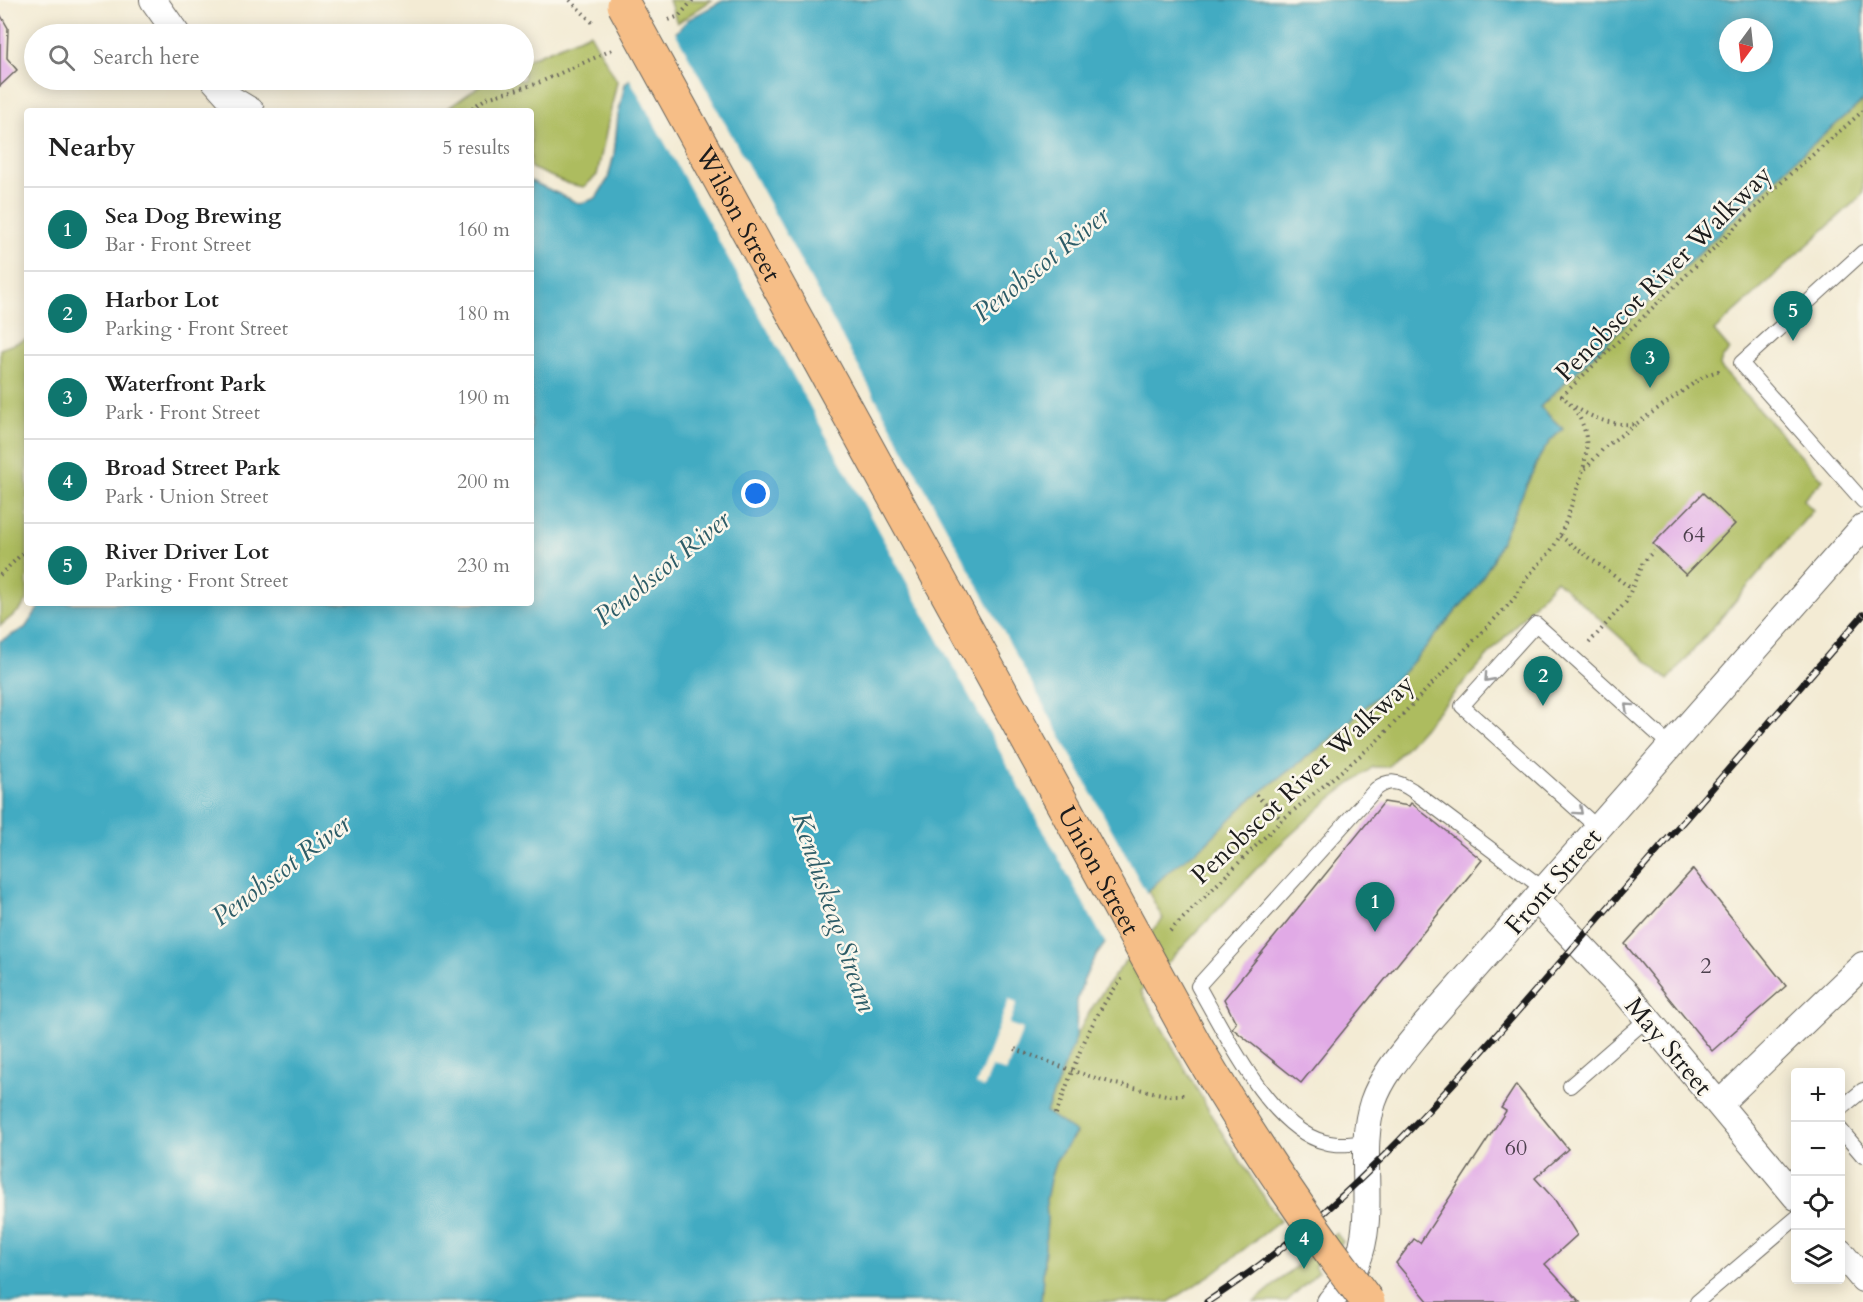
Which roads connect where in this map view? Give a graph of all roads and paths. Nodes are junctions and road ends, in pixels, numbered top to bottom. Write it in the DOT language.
graph roads {
  1 [pos="153,0"];
  2 [pos="570,0"];
  3 [pos="693,0"];
  4 [pos="624,5"];
  5 [pos="593,23"];
  6 [pos="170,24"];
  7 [pos="660,26"];
  8 [pos="622,45"];
  9 [pos="534,85"];
  10 [pos="223,90"];
  11 [pos="515,90"];
  12 [pos="246,108"];
  13 [pos="472,108"];
  14 [pos="1863,111"];
  15 [pos="1863,252"];
  16 [pos="1726,379"];
  17 [pos="1574,407"];
  18 [pos="854,424"];
  19 [pos="1636,424"];
  20 [pos="1584,470"];
  21 [pos="1863,501"];
  22 [pos="1863,527"];
  23 [pos="1560,536"];
  24 [pos="1654,551"];
  25 [pos="24,552"];
  26 [pos="0,575"];
  27 [pos="1632,589"];
  28 [pos="1575,659"];
  29 [pos="1671,746"];
  30 [pos="1256,795"];
  31 [pos="1282,820"];
  32 [pos="1599,829"];
  33 [pos="1541,895"];
  34 [pos="1164,937"];
  35 [pos="1863,965"];
  36 [pos="1130,971"];
  37 [pos="1647,1019"];
  38 [pos="1015,1049"];
  39 [pos="1073,1071"];
  40 [pos="1570,1086"];
  41 [pos="1863,1090"];
  42 [pos="1186,1095"];
  43 [pos="1719,1104"];
  44 [pos="1845,1105"];
  45 [pos="1056,1114"];
  46 [pos="1845,1136"];
  47 [pos="1366,1142"];
  48 [pos="1863,1156"];
  49 [pos="1791,1191"];
  50 [pos="1791,1222"];
  51 [pos="1845,1258"];
  52 [pos="1863,1279"];
  53 [pos="1348,1296"];
  54 [pos="1362,1302"];
  55 [pos="1696,1302"];
  1 -- 6 [label="street"];
  2 -- 5 [label="path"];
  3 -- 7 [label="path"];
  4 -- 18 [label="main road, Wilson Street, bridge"];
  8 -- 9 [label="path"];
  10 -- 12 [label="street"];
  11 -- 13 [label="path"];
  14 -- 17 [label="path, Penobscot River Walkway"];
  15 -- 21 [label="lane"];
  16 -- 19 [label="path"];
  17 -- 19 [label="path"];
  17 -- 20 [label="path, Penobscot River Walkway"];
  18 -- 53 [label="main road, Union Street, bridge"];
  19 -- 20 [label="path"];
  20 -- 23 [label="path, Penobscot River Walkway"];
  22 -- 29 [label="street, Front Street"];
  23 -- 27 [label="path"];
  23 -- 31 [label="path, Penobscot River Walkway"];
  24 -- 27 [label="path"];
  25 -- 26 [label="path"];
  27 -- 28 [label="path"];
  29 -- 28 [label="lane, one-way"];
  28 -- 32 [label="lane, one-way"];
  29 -- 32 [label="street, Front Street"];
  30 -- 31 [label="path"];
  31 -- 34 [label="path, Penobscot River Walkway"];
  32 -- 33 [label="street, Front Street"];
  33 -- 37 [label="street, May Street"];
  33 -- 47 [label="street, Front Street"];
  33 -- 47 [label="lane"];
  35 -- 43 [label="street"];
  36 -- 39 [label="path"];
  37 -- 40 [label="lane"];
  37 -- 43 [label="street, May Street"];
  38 -- 39 [label="path"];
  39 -- 42 [label="path"];
  39 -- 45 [label="path"];
  41 -- 44 [label="lane"];
  43 -- 49 [label="street, May Street"];
  46 -- 48 [label="lane"];
  47 -- 53 [label="street, Front Street"];
  50 -- 55 [label="lane"];
  51 -- 52 [label="street"];
  53 -- 54 [label="street"];
}
